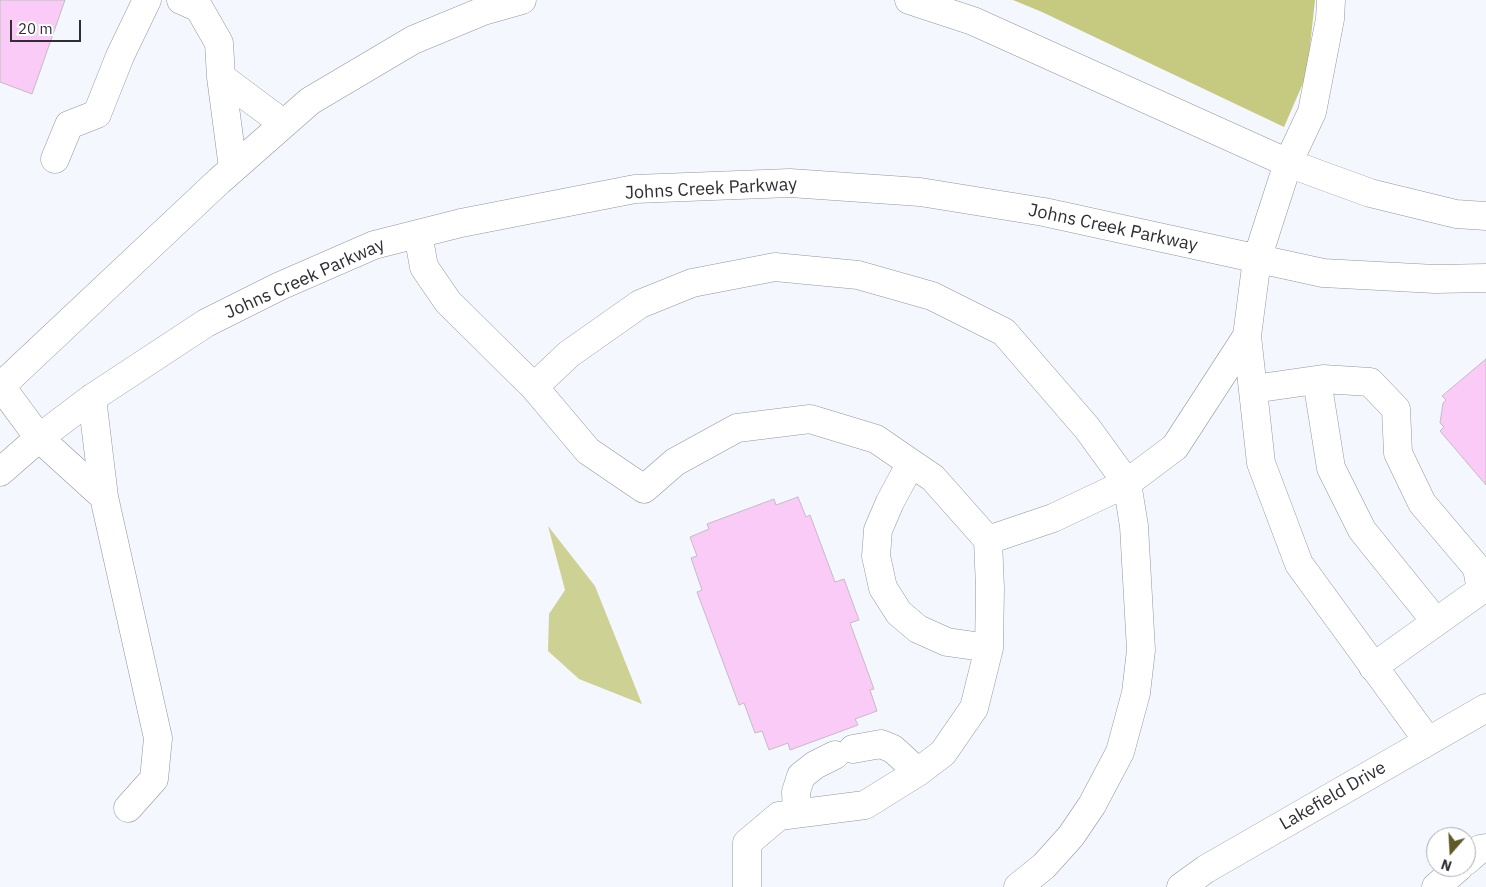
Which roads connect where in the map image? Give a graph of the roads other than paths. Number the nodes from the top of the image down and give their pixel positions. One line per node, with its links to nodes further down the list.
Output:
1 (147, 0): 8 (street)
2 (181, 0): 6 (street)
3 (522, 0): 7 (street)
4 (909, 0): 9 (street)
5 (1331, 0): 9 (street)
6 (221, 77): 7 (street); 10 (street)
7 (284, 124): 10 (street)
8 (55, 159)
9 (1288, 163): 11 (street); 13 (street)
10 (233, 168): 17 (street)
11 (1486, 216)
12 (418, 234): 13 (street, Johns Creek Parkway); 18 (street); 20 (street, Johns Creek Parkway)
13 (1257, 259): 14 (street, Johns Creek Parkway); 15 (street)
14 (1486, 278)
15 (1247, 336): 19 (street); 24 (street)
16 (1317, 380): 19 (street); 27 (street); 27 (street)
17 (0, 386): 21 (street)
18 (534, 387): 22 (street); 24 (street)
19 (1253, 389): 29 (street)
20 (92, 398): 21 (street, Johns Creek Parkway); 25 (street)
21 (39, 438): 23 (street, Johns Creek Parkway); 25 (street)
22 (911, 463): 26 (street); 28 (street)
23 (0, 472)
24 (1127, 483): 26 (street); 37 (street)
25 (104, 497): 33 (street)
26 (988, 540): 28 (street)
27 (1436, 622): 29 (street)
28 (989, 648): 32 (street)
29 (1373, 667): 31 (street)
30 (1486, 708): 31 (street, Lakefield Drive)
31 (1428, 741): 38 (street, Lakefield Drive)
32 (918, 772): 34 (street); 34 (street)
33 (128, 808)
34 (797, 813): 36 (street)
35 (1448, 877): 39 (street)
36 (746, 887)
37 (1018, 887)
38 (1181, 887)
39 (1436, 887)

